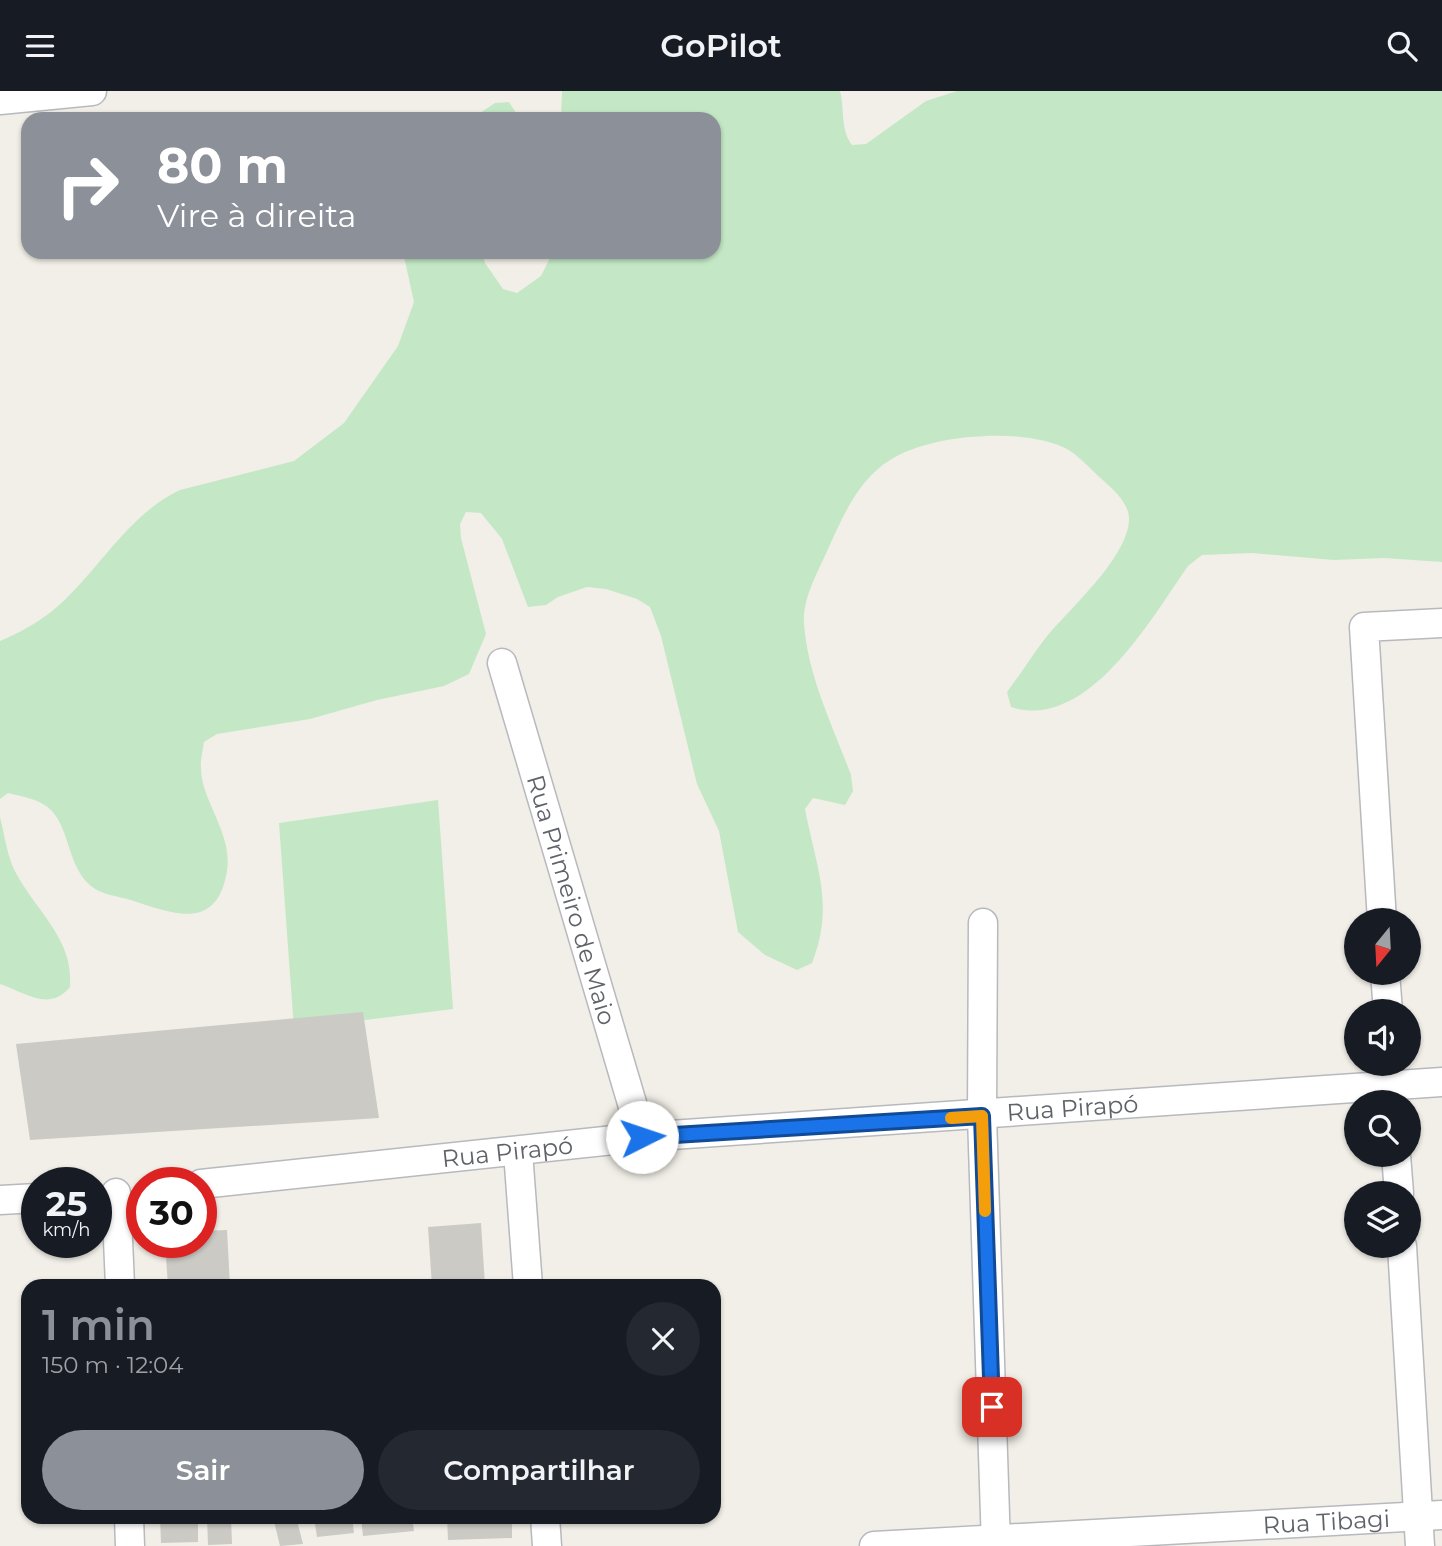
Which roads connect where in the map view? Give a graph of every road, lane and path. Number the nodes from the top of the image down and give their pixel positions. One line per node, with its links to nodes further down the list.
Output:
1 (92, 91): 2 (street)
2 (0, 100)
3 (1442, 623): 5 (street)
4 (502, 663): 10 (street, Rua Primeiro de Maio)
5 (1381, 908)
6 (983, 923): 9 (street)
7 (1442, 1082): 8 (street, Rua Pirapó)
8 (1392, 1084): 9 (street, Rua Pirapó)
9 (982, 1116): 10 (street, Rua Pirapó); 22 (street)
10 (642, 1137): 11 (street, Rua Pirapó)
11 (518, 1152): 12 (street, Rua Pirapó); 18 (street)
12 (217, 1182)
13 (118, 1192): 17 (street)
14 (21, 1199): 15 (street)
15 (0, 1200)
16 (1403, 1258): 19 (street)
17 (120, 1279)
18 (527, 1279)
19 (1430, 1516): 22 (street, Rua Tibagi); 26 (street)
20 (129, 1524): 23 (street)
21 (545, 1524): 24 (street)
22 (996, 1543): 25 (street, Rua Tibagi)
23 (130, 1546)
24 (547, 1546)
25 (874, 1546)
26 (1420, 1546)

